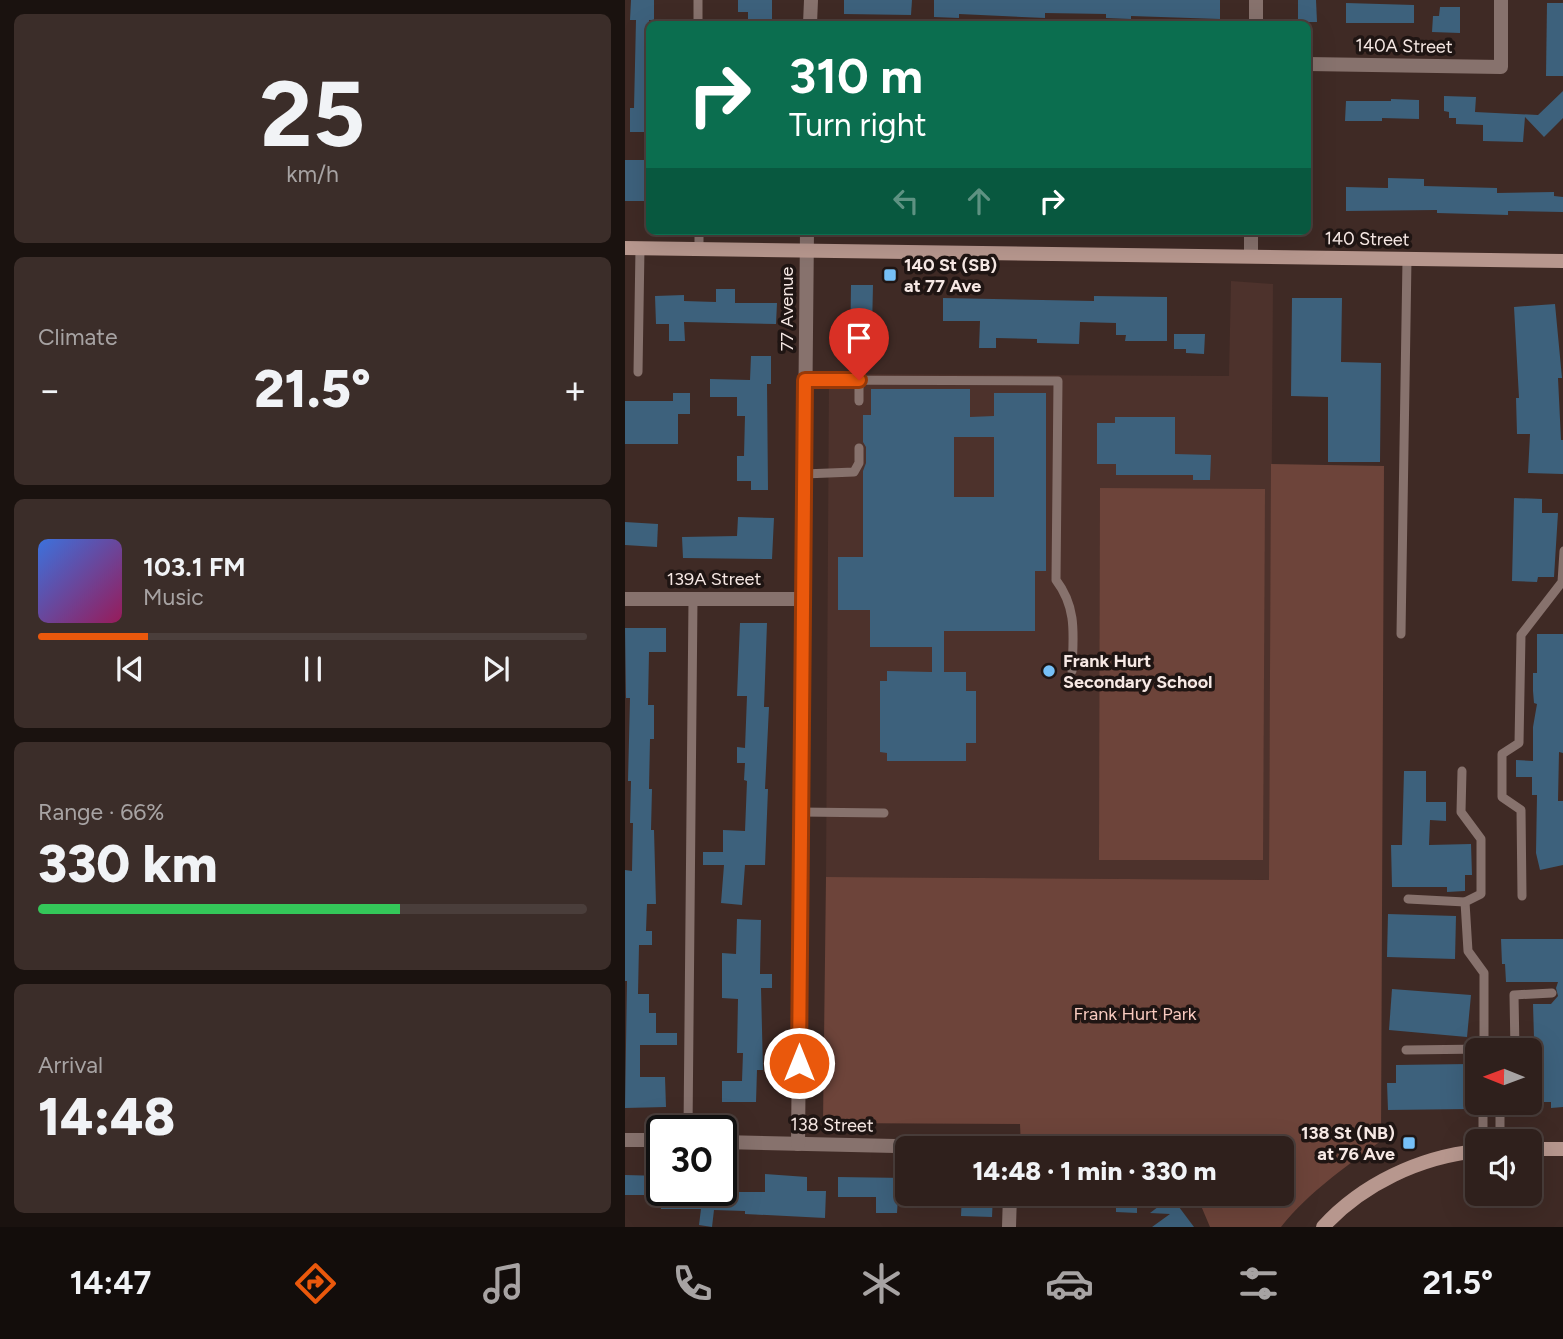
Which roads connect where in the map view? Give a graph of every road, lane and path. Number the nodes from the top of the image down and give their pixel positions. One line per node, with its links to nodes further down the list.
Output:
1 (697, 0): 5 (lane)
2 (811, 0): 6 (street)
3 (1256, 0): 7 (street)
4 (1501, 0): 8 (street, 140A Street)
5 (698, 21)
6 (810, 21)
7 (1256, 21)
8 (1311, 64)
9 (699, 235): 13 (lane)
10 (807, 235): 14 (street, 77 Avenue)
11 (1251, 235): 15 (street)
12 (632, 248): 13 (main road, 140 Street); 18 (lane)
13 (699, 248): 14 (main road, 140 Street)
14 (806, 250): 15 (main road, 140 Street); 19 (street, 77 Avenue)
15 (1250, 256): 16 (main road, 140 Street)
16 (1407, 259): 17 (main road, 140 Street); 28 (lane)
17 (1563, 261)
18 (638, 372)
19 (805, 380): 20 (lane); 23 (street, 77 Avenue)
20 (859, 380): 21 (lane); 29 (lane)
21 (859, 401)
22 (859, 448): 23 (lane)
23 (804, 474): 27 (street, 77 Avenue)
24 (1563, 551): 33 (lane)
25 (625, 599): 26 (street, 139A Street)
26 (693, 599): 27 (street, 139A Street); 41 (lane)
27 (803, 599): 31 (street, 77 Avenue)
28 (1401, 634)
29 (1072, 671)
30 (1461, 771): 35 (lane)
31 (800, 812): 32 (lane); 45 (street, 77 Avenue)
32 (884, 813)
33 (1522, 896)
34 (1408, 899): 35 (lane)
35 (1465, 902): 37 (lane)
36 (1552, 993): 38 (lane)
37 (1484, 1038)
38 (1515, 1038)
39 (1406, 1050): 40 (lane)
40 (1465, 1050)
41 (687, 1115)
42 (625, 1140): 43 (street)
43 (646, 1140)
44 (737, 1142): 45 (street, 138 Street)
45 (798, 1144): 46 (street, 138 Street)
46 (895, 1146)
47 (1542, 1149): 48 (main road)
48 (1563, 1149)
49 (1465, 1153): 52 (main road)
50 (1010, 1206): 51 (street)
51 (1009, 1227)
52 (1323, 1227)

